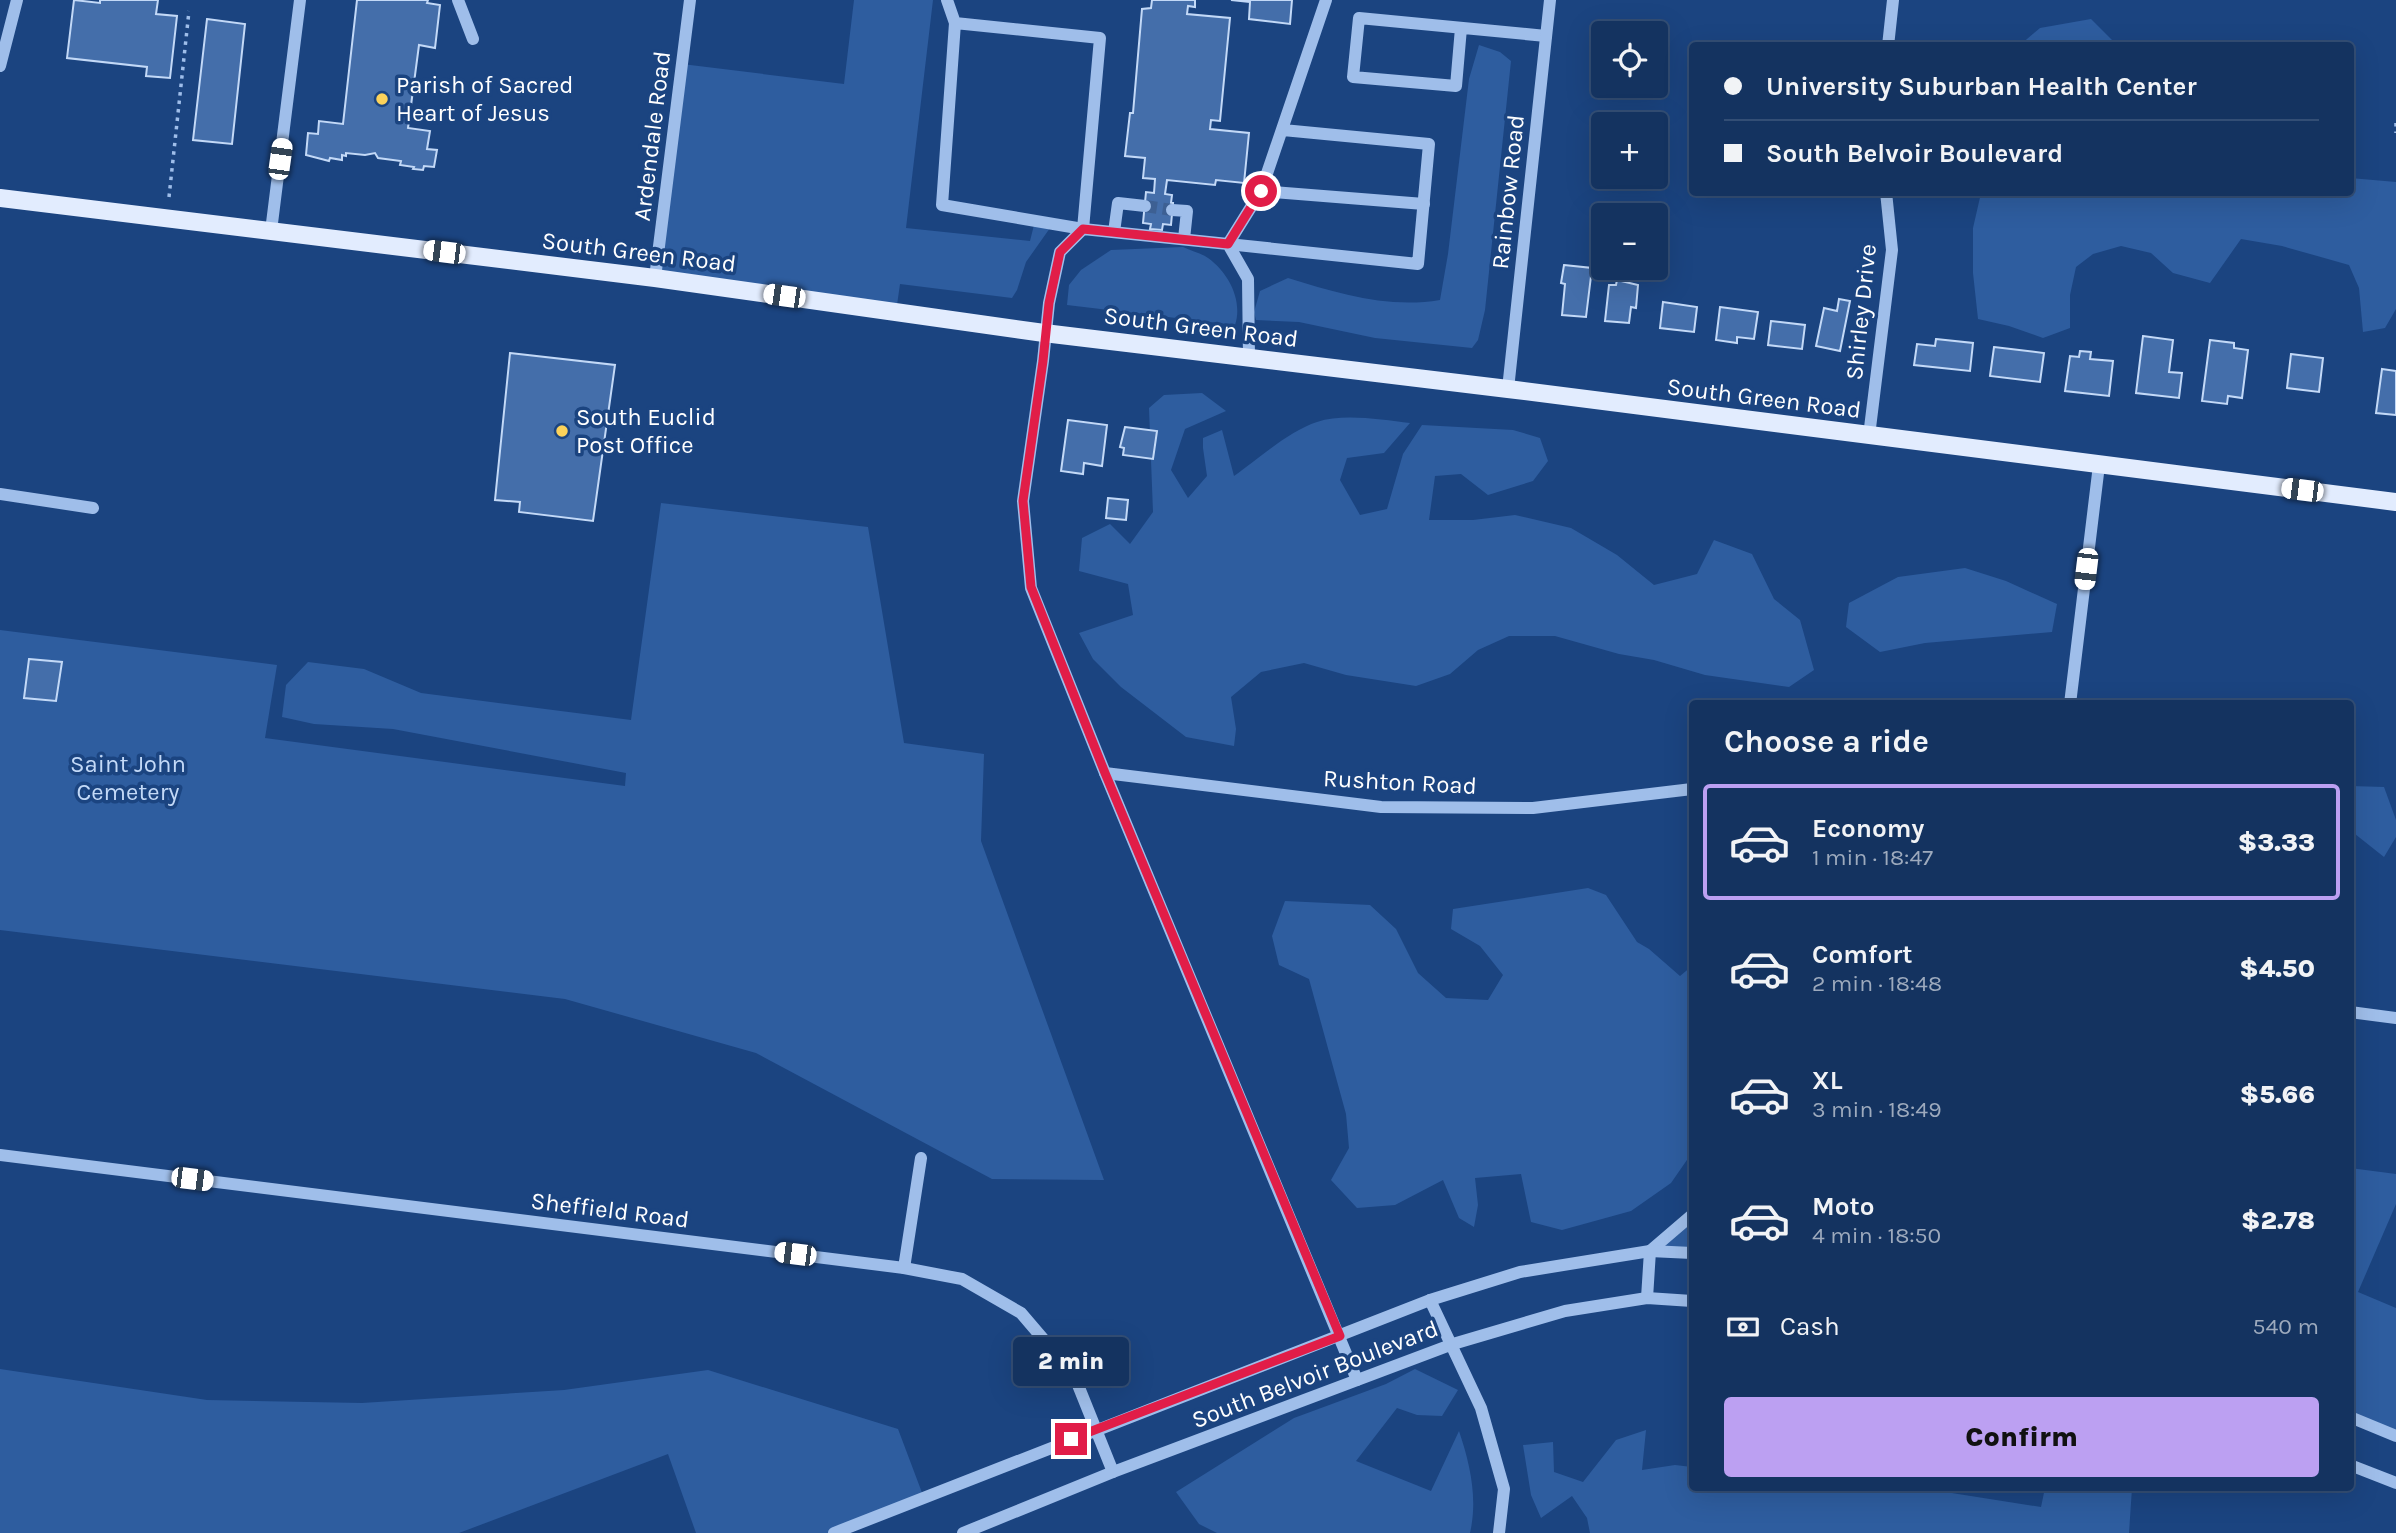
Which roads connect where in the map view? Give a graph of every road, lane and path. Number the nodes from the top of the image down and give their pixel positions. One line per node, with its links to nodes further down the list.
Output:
1 (17, 0): 15 (street)
2 (300, 0): 27 (street)
3 (458, 0): 13 (street)
4 (690, 0): 31 (street, Ardendale Road)
5 (947, 0): 10 (street)
6 (1326, 0): 17 (street)
7 (1550, 0): 12 (street, Rainbow Road)
8 (1893, 0): 14 (street)
9 (189, 11): 21 (path)
10 (955, 23): 26 (street); 26 (street)
11 (1461, 28): 11 (street); 12 (street)
12 (1546, 36): 34 (street, Rainbow Road)
13 (473, 39)
14 (1888, 42)
15 (0, 66)
16 (2396, 123): 18 (path)
17 (1283, 130): 19 (street); 23 (street)
18 (2396, 133)
19 (1261, 191): 23 (street); 30 (street)
20 (1886, 196): 35 (street, Shirley Drive)
21 (169, 197)
22 (0, 198): 27 (main road, South Green Road)
23 (1424, 204): 30 (street)
24 (1145, 206): 28 (street)
25 (1172, 210): 29 (street)
26 (1083, 229): 28 (street); 32 (street)
27 (271, 231): 31 (main road, South Green Road)
28 (1114, 232): 29 (street)
29 (1184, 239): 30 (street)
30 (1228, 244): 33 (street)
31 (655, 278): 32 (main road, South Green Road)
32 (1044, 333): 33 (main road, South Green Road); 41 (street)
33 (1249, 358): 34 (main road, South Green Road)
34 (1508, 389): 35 (main road, South Green Road)
35 (1869, 436): 36 (main road, South Green Road)
36 (2099, 465): 38 (main road, South Green Road); 40 (street)
37 (0, 494): 39 (street)
38 (2396, 502)
39 (93, 508)
40 (2070, 700)
41 (1105, 773): 42 (street, Rushton Road); 54 (street)
42 (1689, 789)
43 (2354, 1013): 44 (street)
44 (2396, 1018)
45 (0, 1155): 50 (street, Sheffield Road)
46 (921, 1158): 50 (street)
47 (1689, 1218): 48 (street)
48 (1650, 1251): 49 (street, South Belvoir Boulevard); 51 (street); 52 (street, South Belvoir Boulevard)
49 (1689, 1253)
50 (904, 1268): 58 (street, Sheffield Road)
51 (1647, 1298): 53 (street, South Belvoir Boulevard); 55 (street, South Belvoir Boulevard)
52 (1430, 1300): 54 (street, South Belvoir Boulevard); 55 (street)
53 (1689, 1301)
54 (1340, 1336): 56 (street); 58 (street, South Belvoir Boulevard)
55 (1453, 1345): 56 (street, South Belvoir Boulevard); 65 (street)
56 (1357, 1380): 61 (street, South Belvoir Boulevard)
57 (2354, 1419): 59 (street)
58 (1096, 1429): 61 (street, Sheffield Road); 63 (street, South Belvoir Boulevard)
59 (2396, 1436)
60 (2354, 1467): 62 (street)
61 (1113, 1472): 64 (street, South Belvoir Boulevard)
62 (2396, 1483)
63 (834, 1533)
64 (963, 1533)
65 (1499, 1533)

